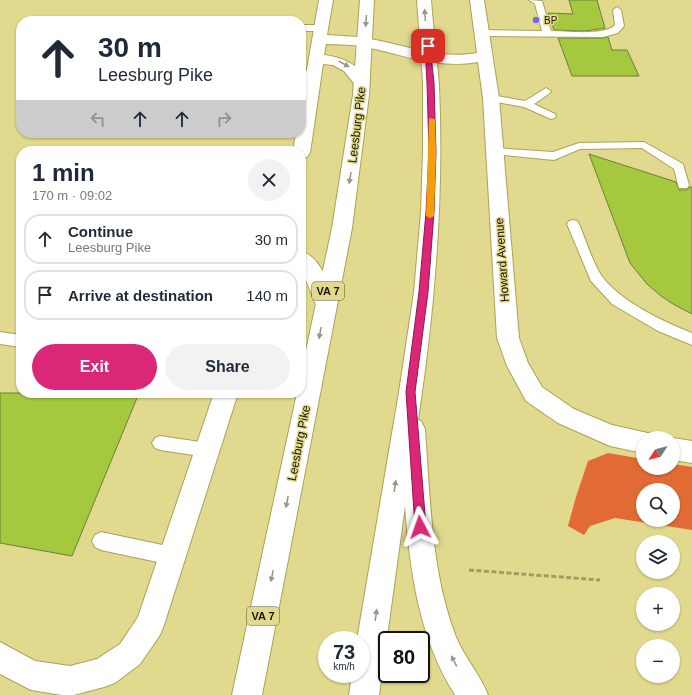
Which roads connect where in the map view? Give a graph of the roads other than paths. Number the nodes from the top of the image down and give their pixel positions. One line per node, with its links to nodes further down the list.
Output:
1 (326, 0): 8 (main road)
2 (367, 0): 12 (main road, Leesburg Pike / VA 7, one-way to 12)
3 (424, 0): 9 (main road, one-way to 3)
4 (477, 0): 10 (main road, Howard Avenue)
5 (534, 0): 11 (lane)
6 (617, 10): 11 (lane)
7 (306, 29): 8 (lane)
8 (321, 33): 12 (main road); 15 (main road)
9 (426, 33): 13 (main road); 14 (main road)
10 (482, 33): 11 (lane); 13 (main road, Howard Avenue)
11 (547, 33)
12 (364, 42): 14 (main road); 17 (main road, Leesburg Pike / VA 7)
13 (485, 56): 14 (main road); 20 (main road, Howard Avenue)
14 (429, 58): 31 (main road)
15 (317, 59): 16 (main road); 17 (main road, one-way to 17)
16 (308, 74): 19 (main road)
17 (362, 84): 27 (main road, Leesburg Pike / VA 7, one-way to 27)
18 (546, 91): 21 (lane)
19 (306, 94)
20 (491, 98): 21 (lane); 23 (main road, Howard Avenue)
21 (527, 104): 22 (lane)
22 (551, 116)
23 (494, 151): 24 (lane); 33 (main road, Howard Avenue)
24 (684, 184)
25 (573, 224): 29 (lane)
26 (306, 264): 27 (main road)
27 (325, 304): 41 (main road, Leesburg Pike / VA 7, one-way to 41)
28 (0, 338): 30 (lane)
29 (692, 339)
30 (16, 340)
31 (410, 392): 42 (main road, one-way to 31); 43 (main road, one-way to 31)
32 (224, 398): 35 (main road)
33 (636, 441)
34 (160, 443): 35 (lane)
35 (207, 450): 39 (main road)
36 (680, 450): 37 (main road)
37 (692, 452)
38 (101, 541): 39 (lane)
39 (172, 556): 40 (main road)
40 (0, 657)
41 (247, 695)
42 (364, 695)
43 (473, 695)

